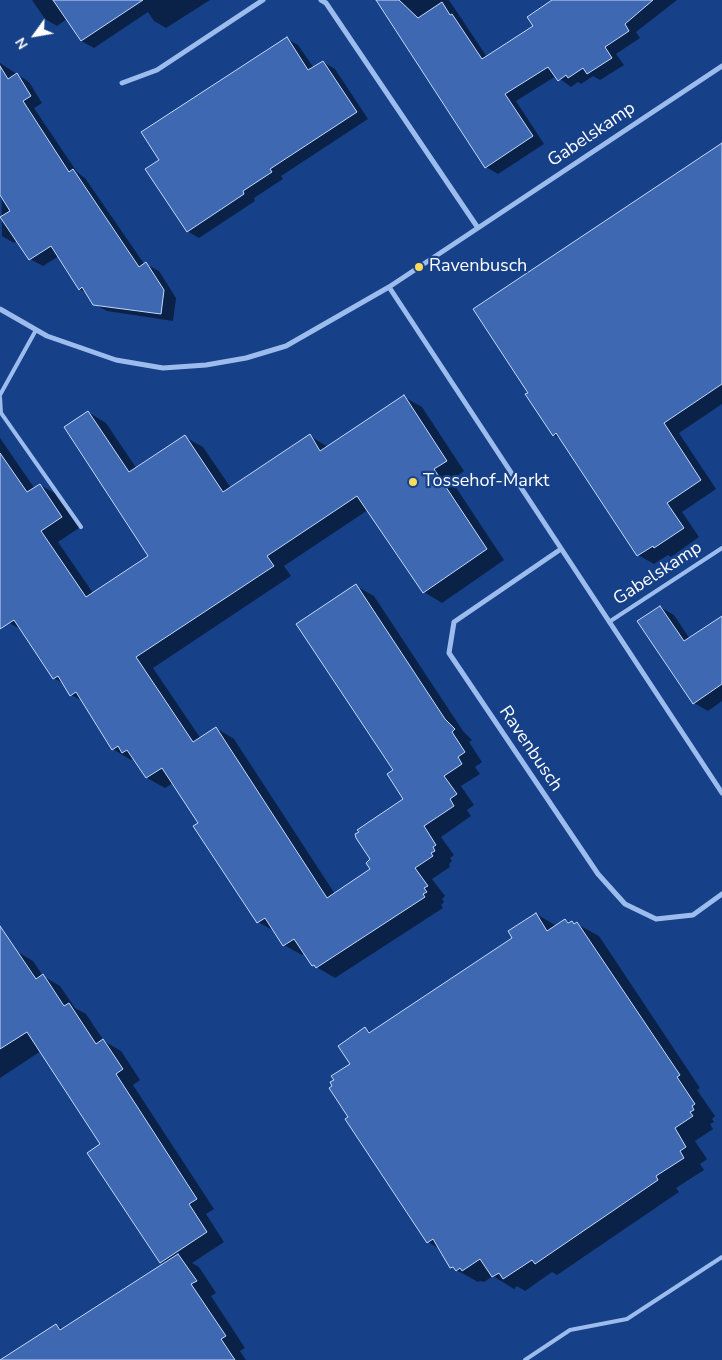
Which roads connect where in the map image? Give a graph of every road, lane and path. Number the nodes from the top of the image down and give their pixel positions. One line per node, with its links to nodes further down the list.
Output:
1 (263, 0): 4 (street)
2 (321, 0): 5 (street)
3 (722, 66): 5 (street, Gabelskamp)
4 (122, 83)
5 (478, 228): 6 (street, Gabelskamp)
6 (389, 287): 8 (street, Gabelskamp); 12 (street)
7 (0, 309): 8 (street, Gabelskamp)
8 (36, 330): 9 (lane)
9 (0, 396): 10 (lane)
10 (81, 527)
11 (722, 548): 13 (lane, Gabelskamp)
12 (561, 549): 13 (street); 15 (street, Ravenbusch)
13 (609, 622): 14 (street)
14 (722, 793)
15 (721, 896)
16 (722, 1257): 17 (lane)
17 (525, 1360)

